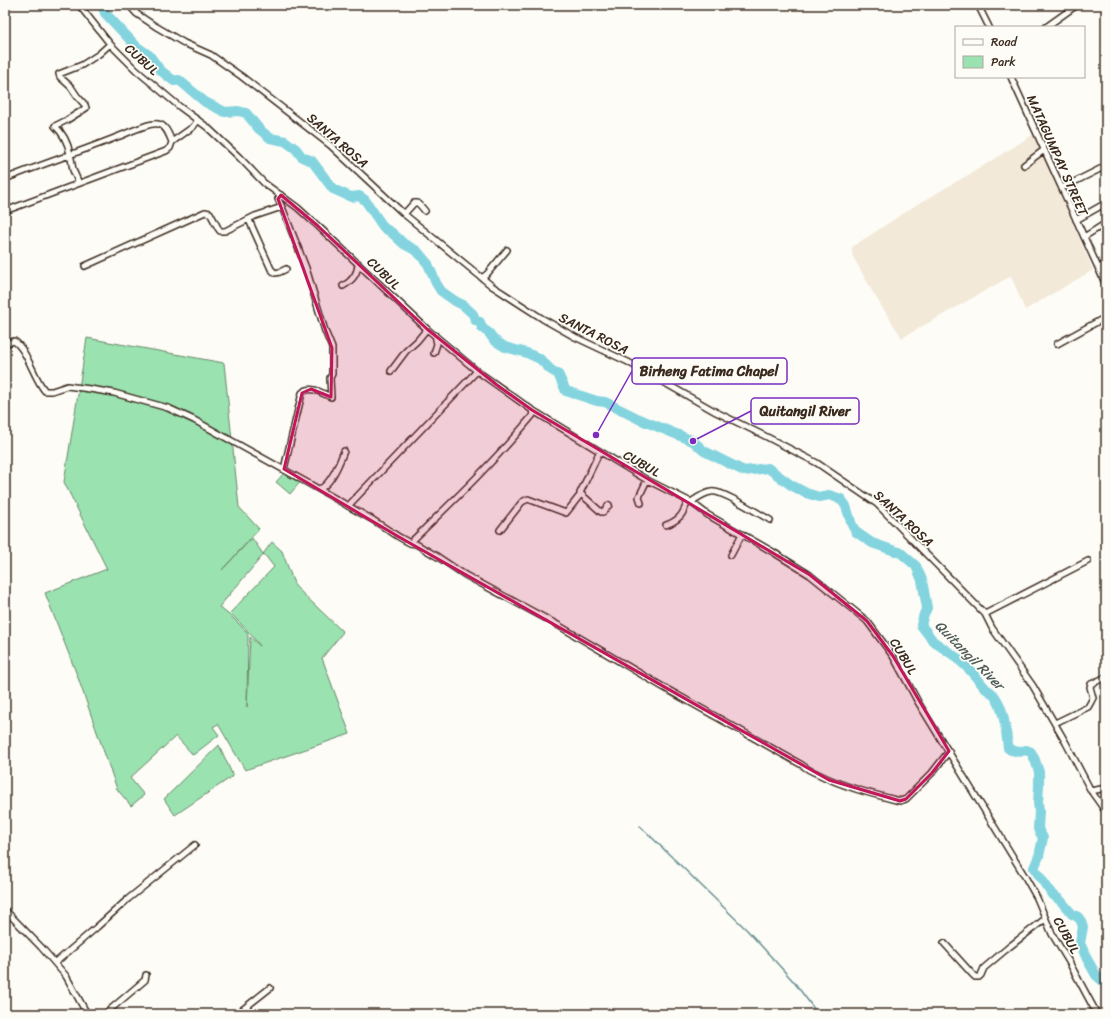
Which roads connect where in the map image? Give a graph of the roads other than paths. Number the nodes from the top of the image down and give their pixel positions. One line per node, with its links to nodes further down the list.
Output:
1 (79, 5): 7 (street, CUBUL)
2 (129, 5): 23 (street, SANTA ROSA)
3 (978, 5): 5 (street)
4 (1077, 5): 6 (street)
5 (988, 26)
6 (1047, 26)
7 (110, 44): 9 (street, CUBUL); 12 (street)
8 (1011, 78): 11 (street, MATAGUMPAY STREET)
9 (198, 120): 10 (street); 18 (street, CUBUL)
10 (172, 142): 12 (street); 16 (street)
11 (1044, 150): 13 (street); 17 (street, MATAGUMPAY STREET)
12 (68, 155): 15 (street); 16 (street)
13 (1024, 165)
14 (1106, 166): 17 (street)
15 (5, 179)
16 (75, 185): 21 (street)
17 (1062, 188): 25 (street, MATAGUMPAY STREET)
18 (281, 195): 20 (street); 29 (street, CUBUL)
19 (1106, 203): 25 (street)
20 (282, 207): 24 (street); 48 (street)
21 (5, 211)
22 (425, 211): 23 (street)
23 (404, 214): 34 (street, SANTA ROSA)
24 (249, 220): 31 (street); 32 (street)
25 (1076, 220): 27 (street, MATAGUMPAY STREET)
26 (1106, 223): 27 (street)
27 (1084, 237): 33 (street, MATAGUMPAY STREET)
28 (507, 250): 34 (street)
29 (358, 263): 35 (street); 38 (street, CUBUL)
30 (1106, 263): 33 (street)
31 (85, 266)
32 (286, 269)
33 (1099, 269): 36 (street, MATAGUMPAY STREET)
34 (482, 278): 63 (street, SANTA ROSA)
35 (343, 286)
36 (1106, 286)
37 (1106, 316): 41 (street)
38 (427, 329): 39 (street, CUBUL); 44 (street)
39 (435, 335): 42 (street); 43 (street, CUBUL)
40 (5, 344): 48 (street)
41 (1057, 344)
42 (434, 353)
43 (477, 370): 45 (street, CUBUL); 54 (street)
44 (391, 371)
45 (532, 410): 47 (street, CUBUL); 60 (street)
46 (344, 451): 50 (street)
47 (600, 451): 49 (street, CUBUL); 51 (street)
48 (284, 469): 50 (street)
49 (647, 480): 52 (street, CUBUL); 53 (street)
50 (319, 489): 54 (street)
51 (581, 494): 55 (street); 58 (street)
52 (690, 501): 56 (street); 57 (street); 59 (street, CUBUL)
53 (641, 503)
54 (348, 506): 60 (street)
55 (609, 506)
56 (770, 520)
57 (666, 525)
58 (500, 530)
59 (742, 534): 61 (street); 66 (street, CUBUL)
60 (410, 543): 66 (street)
61 (731, 555)
62 (1088, 561): 63 (street)
63 (985, 614): 65 (street, SANTA ROSA)
64 (1106, 677): 65 (street)
65 (1055, 723): 68 (street, SANTA ROSA)
66 (949, 751): 72 (street, CUBUL)
67 (1106, 788): 68 (street)
68 (1091, 791): 69 (street, SANTA ROSA)
69 (1106, 812)
70 (195, 845): 74 (street)
71 (5, 910): 74 (street)
72 (1045, 919): 73 (street); 80 (street, CUBUL)
73 (944, 943)
74 (55, 963): 77 (street)
75 (146, 975): 78 (street)
76 (270, 988): 79 (street)
77 (87, 1014)
78 (105, 1014)
79 (237, 1014)
80 (1097, 1014)

